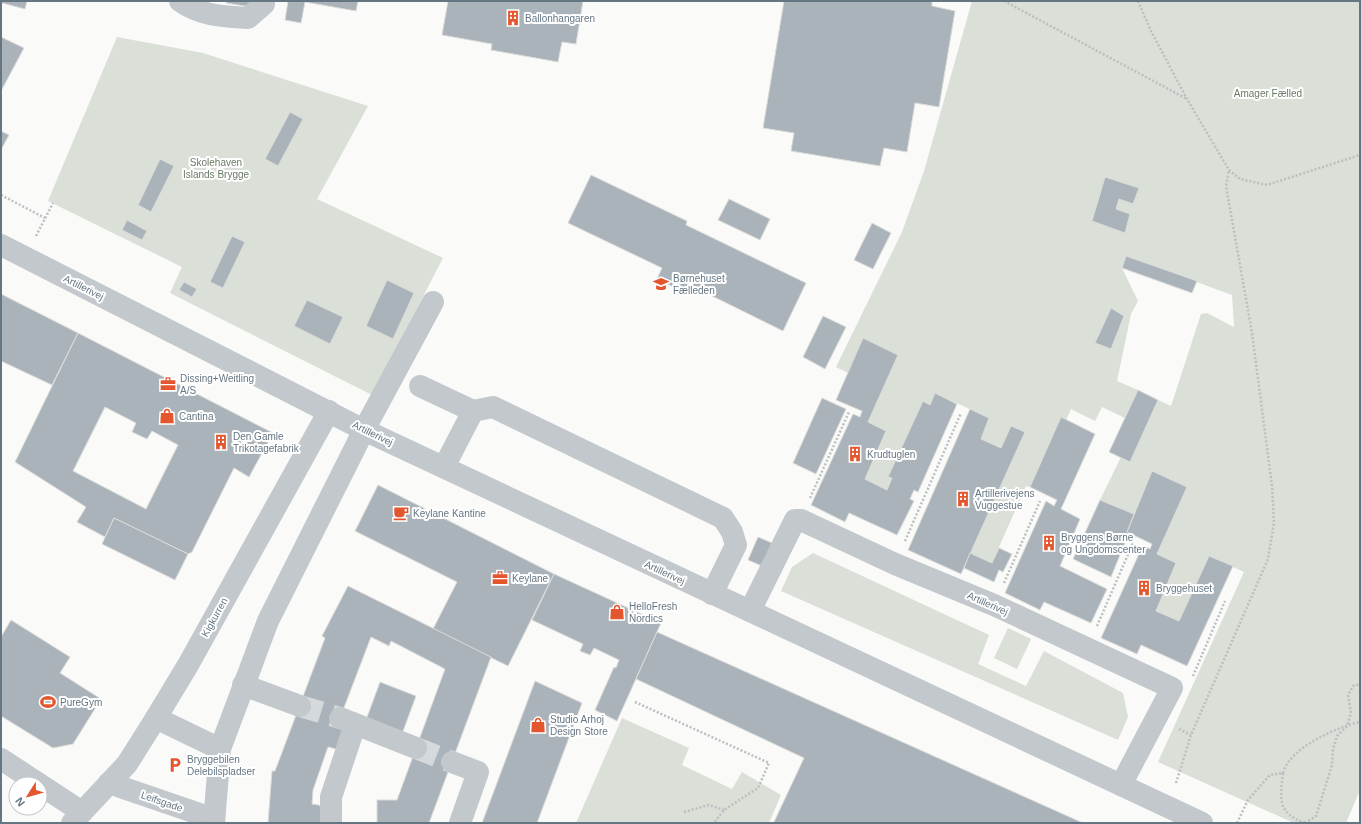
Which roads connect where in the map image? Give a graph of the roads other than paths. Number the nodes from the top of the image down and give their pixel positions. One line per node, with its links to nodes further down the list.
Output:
1 (180, 1): 2 (street)
2 (264, 1)
3 (1, 245): 6 (street, Artillerivej)
4 (433, 302): 8 (street)
5 (420, 386): 7 (street)
6 (329, 411): 8 (street, Artillerivej); 14 (street, Kigkurren)
7 (473, 411): 9 (street); 10 (street)
8 (364, 430): 9 (street, Artillerivej); 12 (street)
9 (444, 467): 10 (street, Artillerivej)
10 (712, 594): 11 (street, Artillerivej)
11 (750, 611): 20 (street, Artillerivej); 20 (street, Artillerivej)
12 (243, 686): 13 (street); 15 (street)
13 (300, 706)
14 (156, 718): 15 (street); 19 (street, Kigkurren)
15 (220, 748): 22 (street)
16 (416, 748): 23 (street)
17 (1, 759): 21 (street)
18 (452, 762): 24 (street)
19 (110, 783): 21 (street, Kigkurren); 22 (street, Leifsgade)
20 (1121, 785): 25 (street, Artillerivej)
21 (77, 818)
22 (214, 821)
23 (331, 823)
24 (460, 823)
25 (1202, 823)

